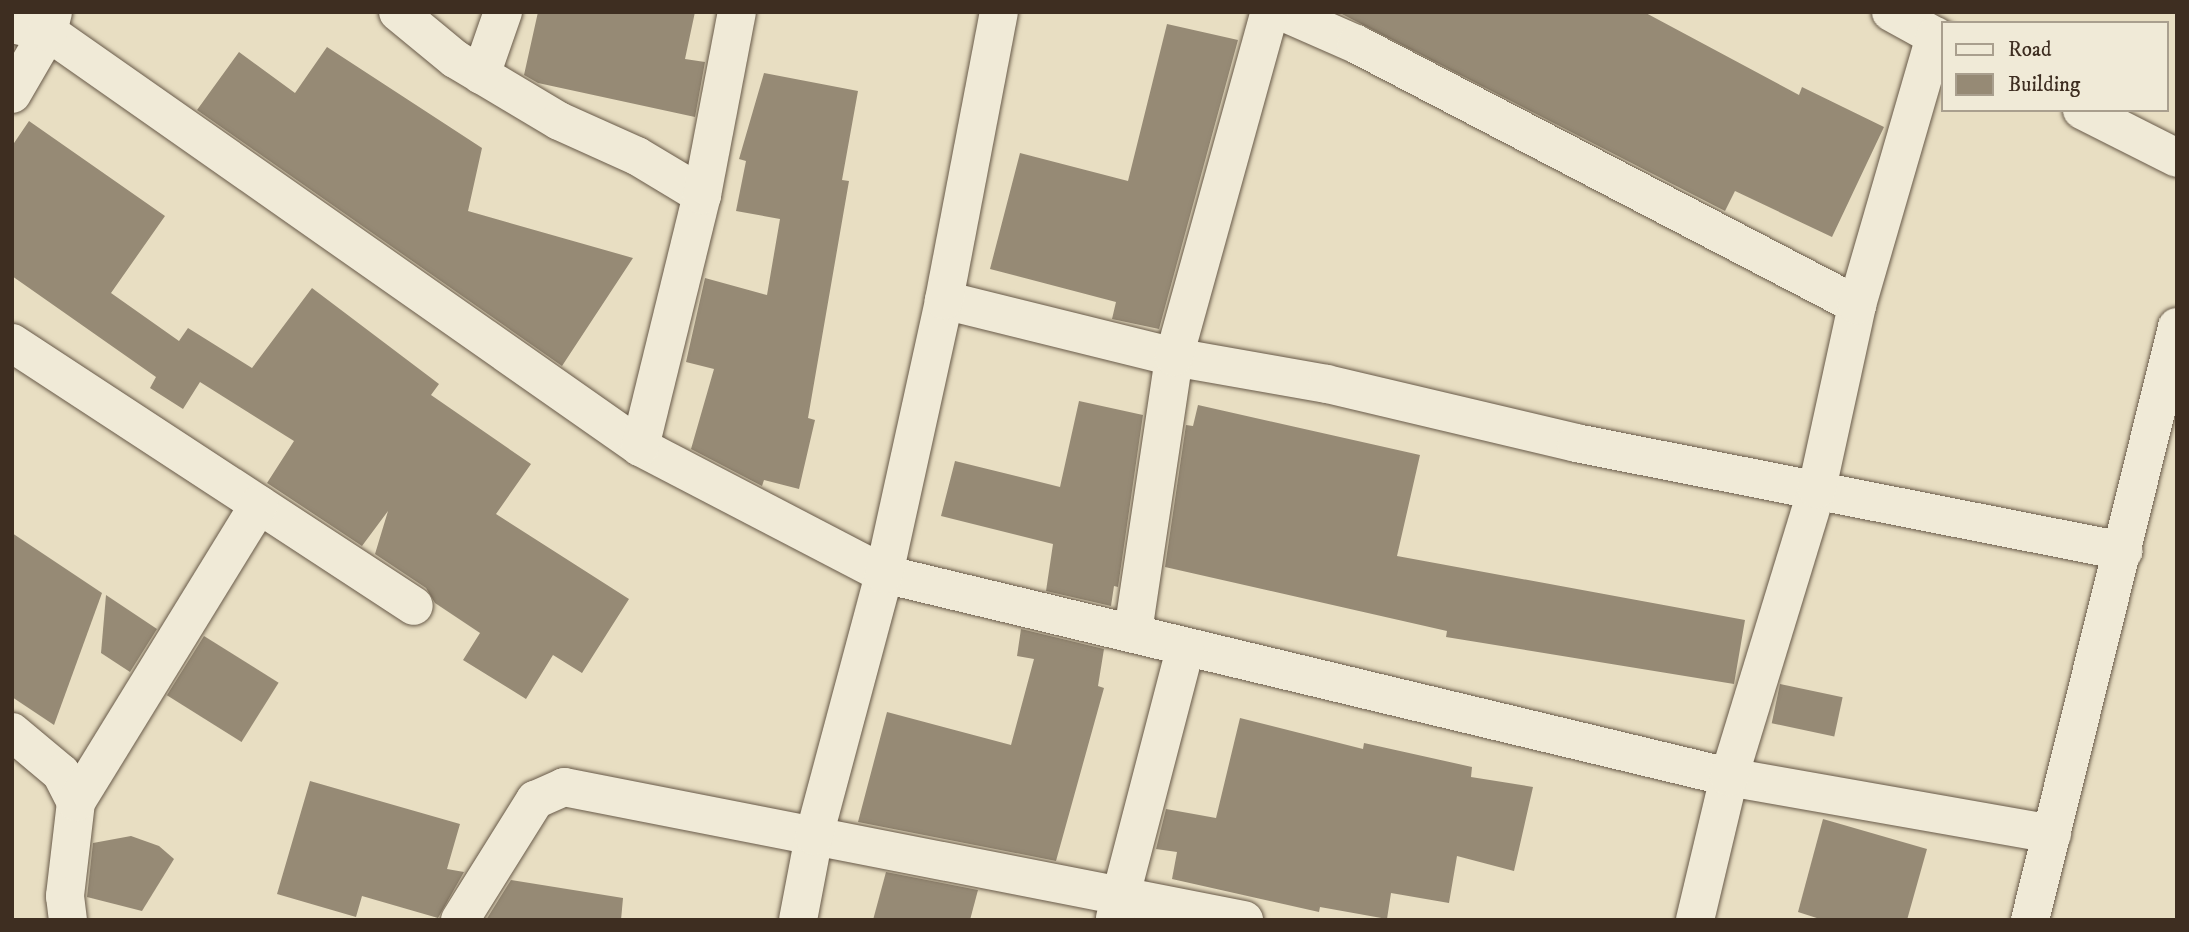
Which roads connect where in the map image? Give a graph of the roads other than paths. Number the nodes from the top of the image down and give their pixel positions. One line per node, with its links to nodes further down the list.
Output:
1 (398, 12): 10 (street)
2 (503, 12): 10 (street)
3 (737, 12): 14 (street)
4 (999, 12): 15 (street)
5 (1270, 12): 19 (street)
6 (1283, 12): 16 (street)
7 (1891, 12): 9 (street)
8 (38, 23): 11 (street); 20 (street)
9 (1939, 38): 16 (street)
10 (481, 75): 14 (street)
11 (12, 94)
12 (2086, 112): 13 (street)
13 (2177, 158)
14 (702, 195): 20 (street)
15 (944, 300): 19 (street); 24 (street)
16 (1857, 305): 21 (street)
17 (2177, 327): 23 (street)
18 (12, 343): 22 (street)
19 (1174, 357): 21 (street); 26 (street)
20 (640, 447): 24 (street)
21 (1817, 488): 23 (street); 29 (street)
22 (259, 505): 25 (street); 30 (street)
23 (2123, 551): 31 (street)
24 (884, 574): 26 (street); 32 (street)
25 (414, 606)
26 (1133, 632): 27 (street)
27 (1185, 649): 29 (street); 33 (street)
28 (12, 732): 30 (street)
29 (1729, 777): 31 (street); 38 (street)
30 (76, 802): 34 (street)
31 (2052, 834): 39 (street)
32 (814, 836): 33 (street); 35 (street); 36 (street)
33 (1118, 907): 37 (street)
34 (68, 920)
35 (460, 920)
36 (798, 920)
37 (1244, 920)
38 (1695, 920)
39 (2030, 920)

